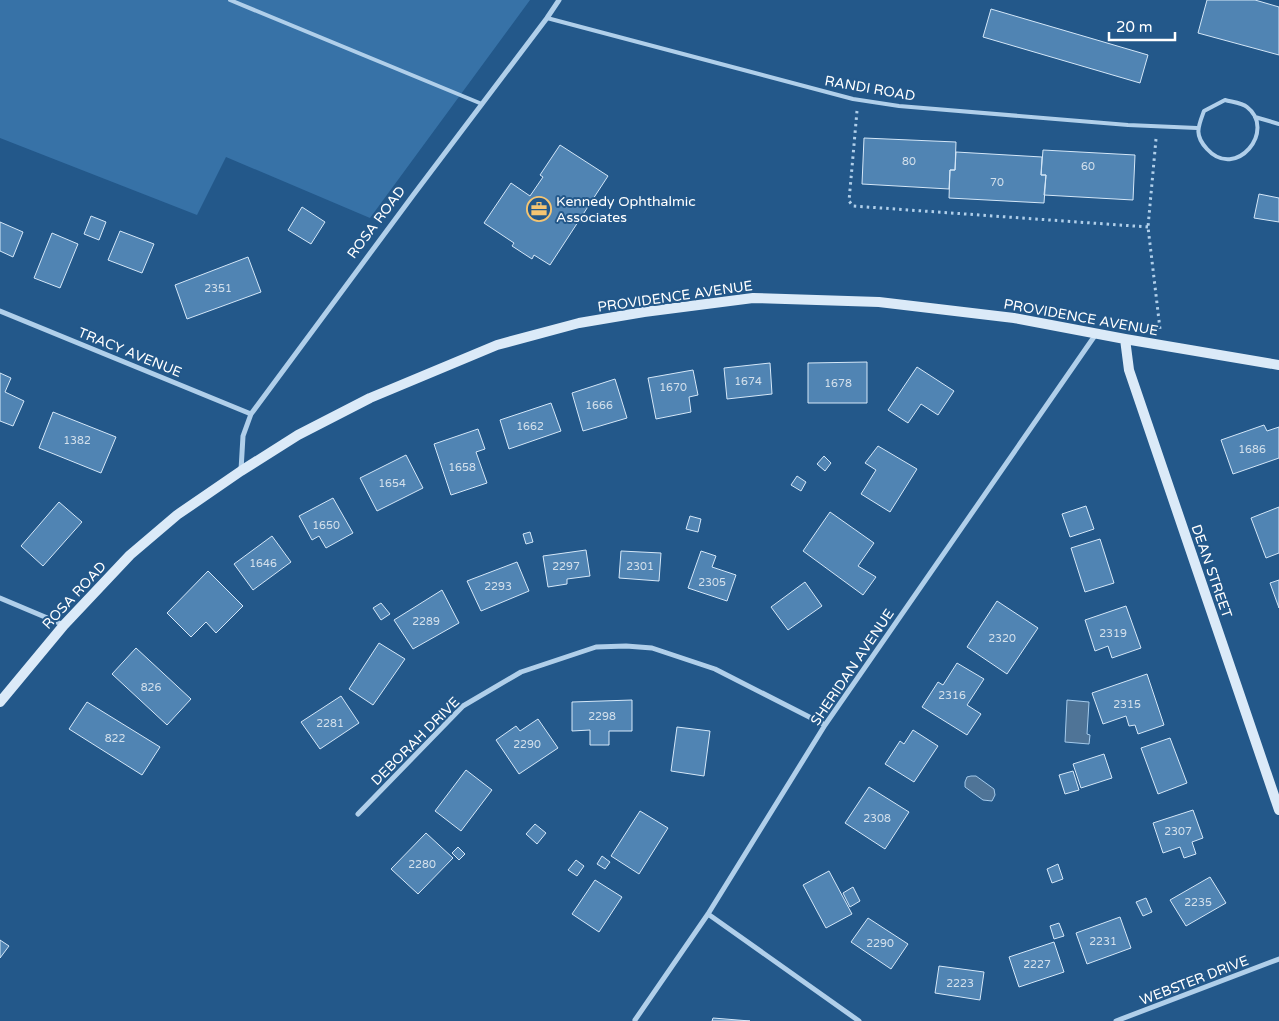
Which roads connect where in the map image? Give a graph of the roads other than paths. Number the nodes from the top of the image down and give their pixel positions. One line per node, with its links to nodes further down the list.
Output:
1 (230, 0): 4 (lane)
2 (559, 0): 3 (street, ROSA ROAD)
3 (547, 18): 4 (street, ROSA ROAD); 7 (lane, RANDI ROAD)
4 (482, 104): 12 (street, ROSA ROAD)
5 (1255, 117): 6 (lane); 7 (lane); 7 (lane)
6 (1279, 124)
7 (1197, 128)
8 (0, 311): 12 (street, TRACY AVENUE)
9 (1097, 333): 10 (street, PROVIDENCE AVENUE); 13 (street, PROVIDENCE AVENUE); 18 (street, SHERIDAN AVENUE)
10 (1125, 339): 11 (street, PROVIDENCE AVENUE); 19 (street, DEAN STREET)
11 (1279, 365)
12 (251, 414): 13 (street, ROSA ROAD)
13 (241, 471): 14 (street, PROVIDENCE AVENUE)
14 (177, 515): 16 (street, ROSA ROAD)
15 (0, 598): 16 (street)
16 (64, 625): 17 (street, ROSA ROAD)
17 (0, 702)
18 (825, 725): 20 (street, DEBORAH DRIVE); 21 (street, SHERIDAN AVENUE)
19 (1279, 810)
20 (358, 814)
21 (708, 914): 23 (street, SHERIDAN AVENUE); 24 (street)
22 (1279, 959): 25 (street, WEBSTER DRIVE)
23 (635, 1020)
24 (859, 1021)
25 (1116, 1021)

